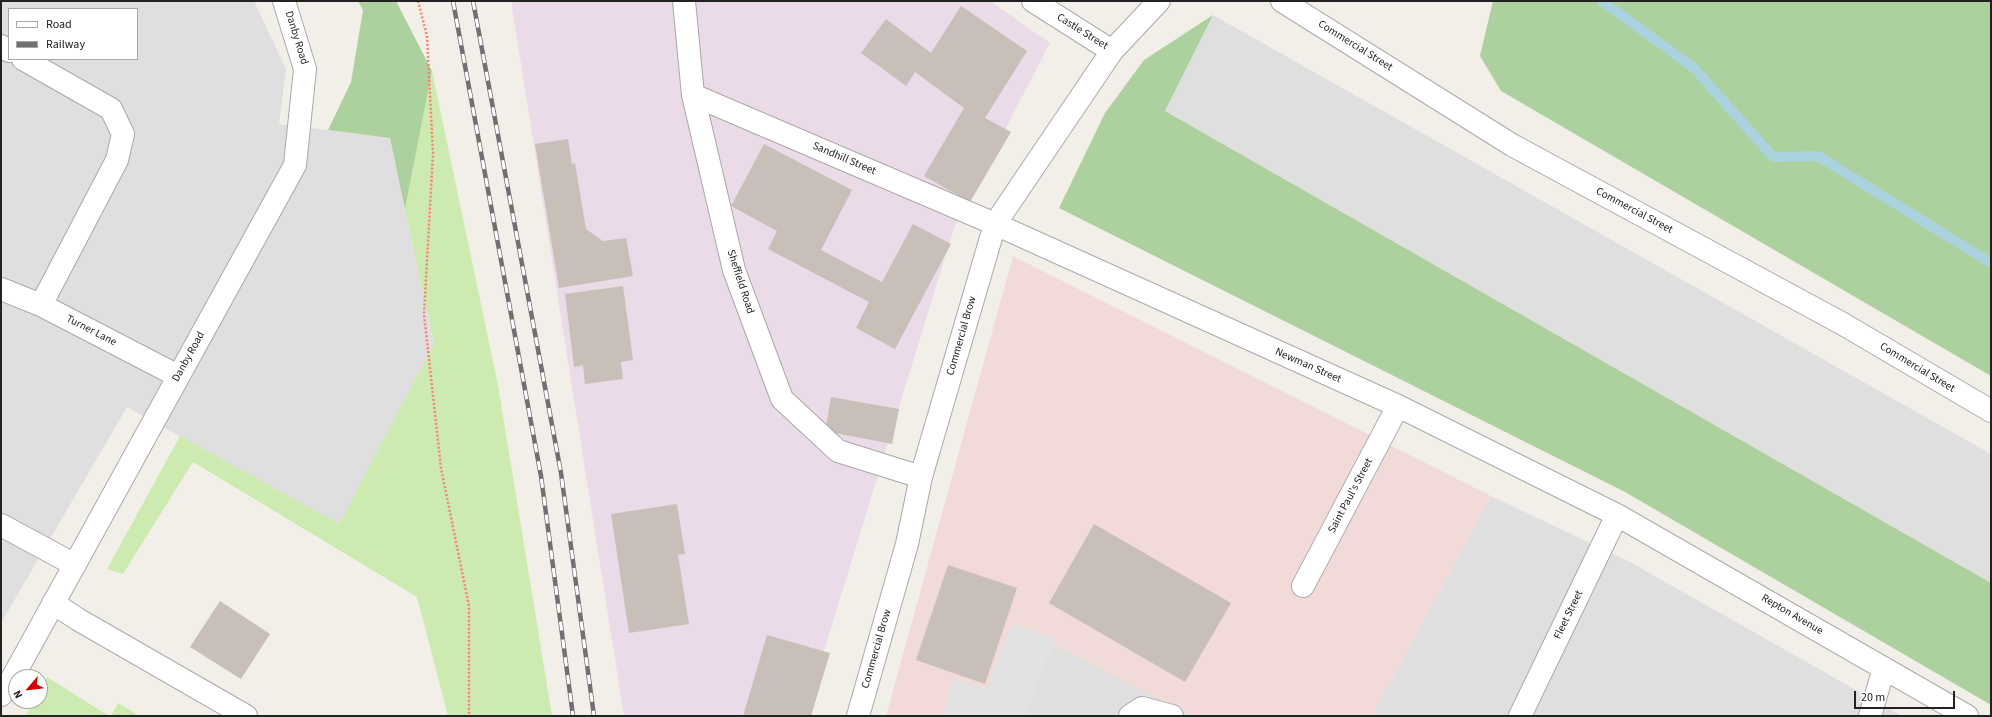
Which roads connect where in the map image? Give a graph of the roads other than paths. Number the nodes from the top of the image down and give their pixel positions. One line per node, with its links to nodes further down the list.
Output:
1 (284, 1): 12 (street, Danby Road)
2 (684, 1): 8 (street, Sheffield Road)
3 (1033, 1): 6 (street, Castle Street)
4 (1159, 1): 6 (street, Commercial Brow)
5 (1282, 1): 14 (street, Commercial Street)
6 (1112, 51): 9 (street, Commercial Brow)
7 (25, 60): 11 (street)
8 (693, 95): 9 (street, Sandhill Street); 15 (street, Sheffield Road)
9 (995, 224): 13 (street, Newman Street); 15 (street, Commercial Brow)
10 (1, 289): 11 (street, Turner Lane)
11 (41, 305): 12 (street, Turner Lane)
12 (178, 376): 18 (street, Danby Road)
13 (1398, 406): 16 (street, Newman Street); 19 (street, Saint Paul's Street)
14 (1991, 411)
15 (921, 477): 24 (street, Commercial Brow)
16 (1617, 514): 21 (street, Repton Avenue); 27 (street, Fleet Street)
17 (1, 525): 18 (street)
18 (75, 565): 20 (street, Danby Road)
19 (1303, 586)
20 (54, 603): 22 (street, Danby Road); 23 (street)
21 (1884, 668): 28 (street); 29 (street, Repton Avenue)
22 (2, 690)
23 (246, 716)
24 (858, 716)
25 (1130, 716): 26 (street)
26 (1172, 716)
27 (1520, 716)
28 (1870, 716)
29 (1967, 716)

